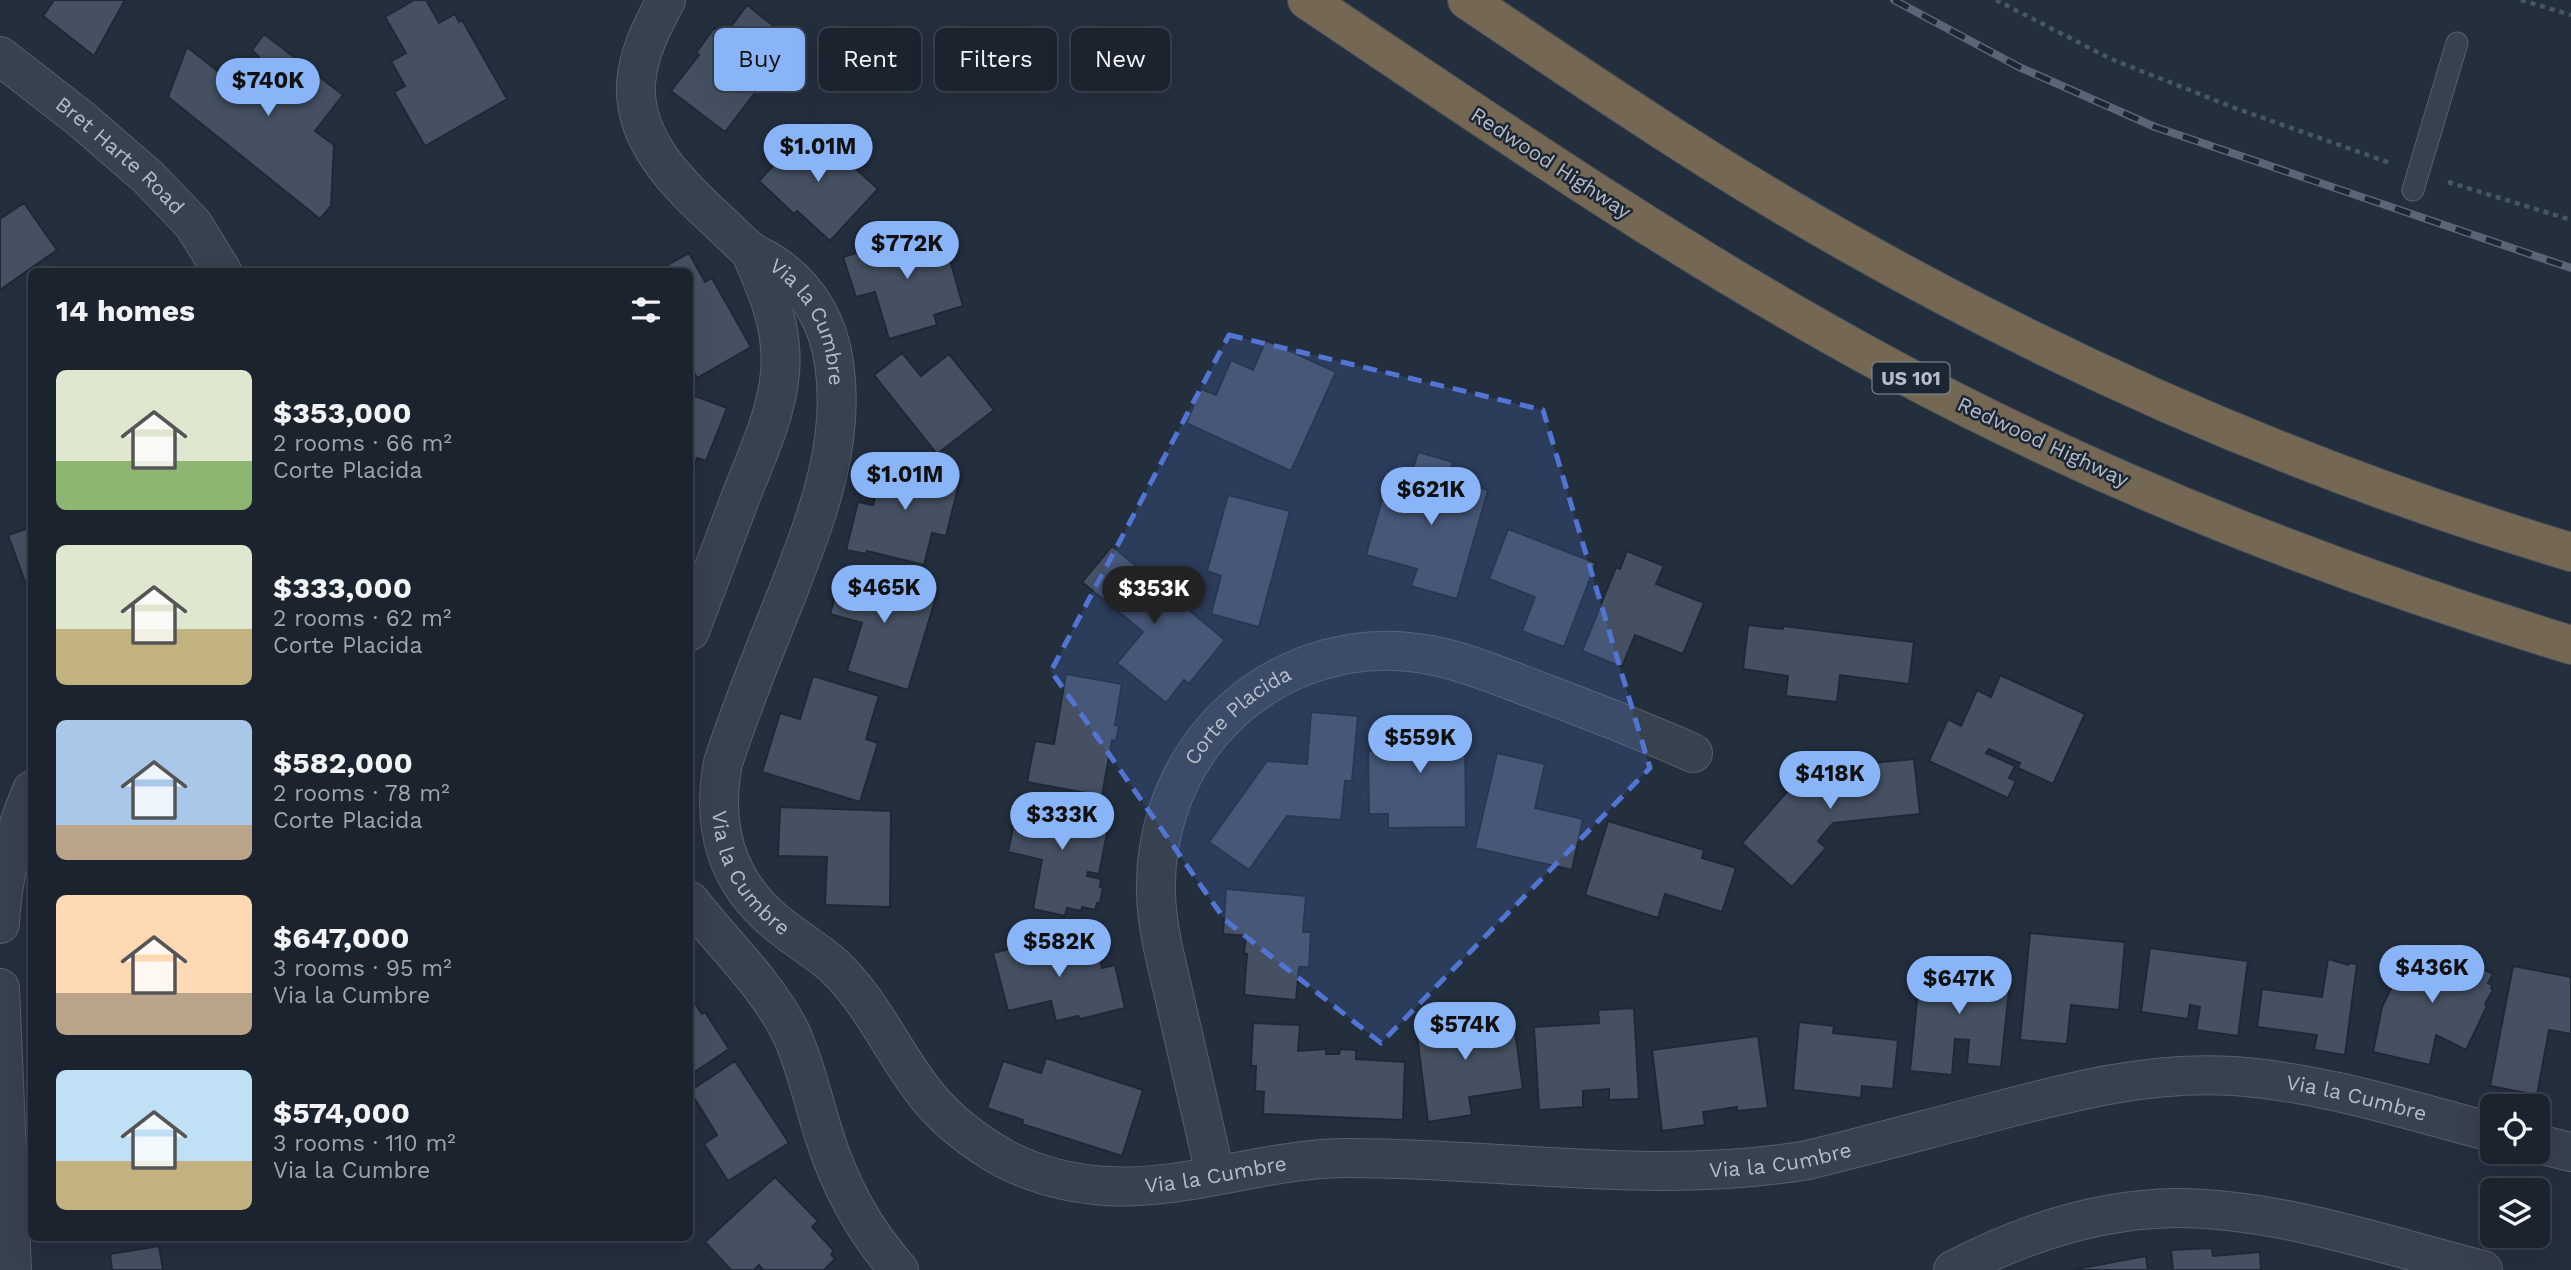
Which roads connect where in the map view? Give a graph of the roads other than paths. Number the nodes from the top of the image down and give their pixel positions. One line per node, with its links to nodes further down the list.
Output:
1 (666, 0): 7 (street, Via la Cumbre)
2 (1307, 0): 11 (highway, Redwood Highway / US 101)
3 (1467, 0): 9 (highway)
4 (2457, 43): 6 (lane)
5 (0, 56): 8 (street, Bret Harte Road)
6 (2416, 181)
7 (750, 251): 10 (street, Via la Cumbre); 15 (street, Via la Cumbre)
8 (220, 268)
9 (2571, 552)
10 (693, 623)
11 (2571, 645)
12 (1693, 753): 22 (street, Corte Placida)
13 (28, 801): 16 (street)
14 (693, 905): 17 (street)
15 (762, 910): 17 (street); 22 (street, Via la Cumbre)
16 (0, 924)
17 (724, 942): 24 (street)
18 (0, 988): 23 (street)
19 (2480, 1129): 22 (street, Via la Cumbre)
20 (2550, 1146): 21 (street)
21 (2571, 1152)
22 (1215, 1174)
23 (12, 1270)
24 (900, 1270)
25 (1953, 1270): 26 (street)
26 (2483, 1270)

